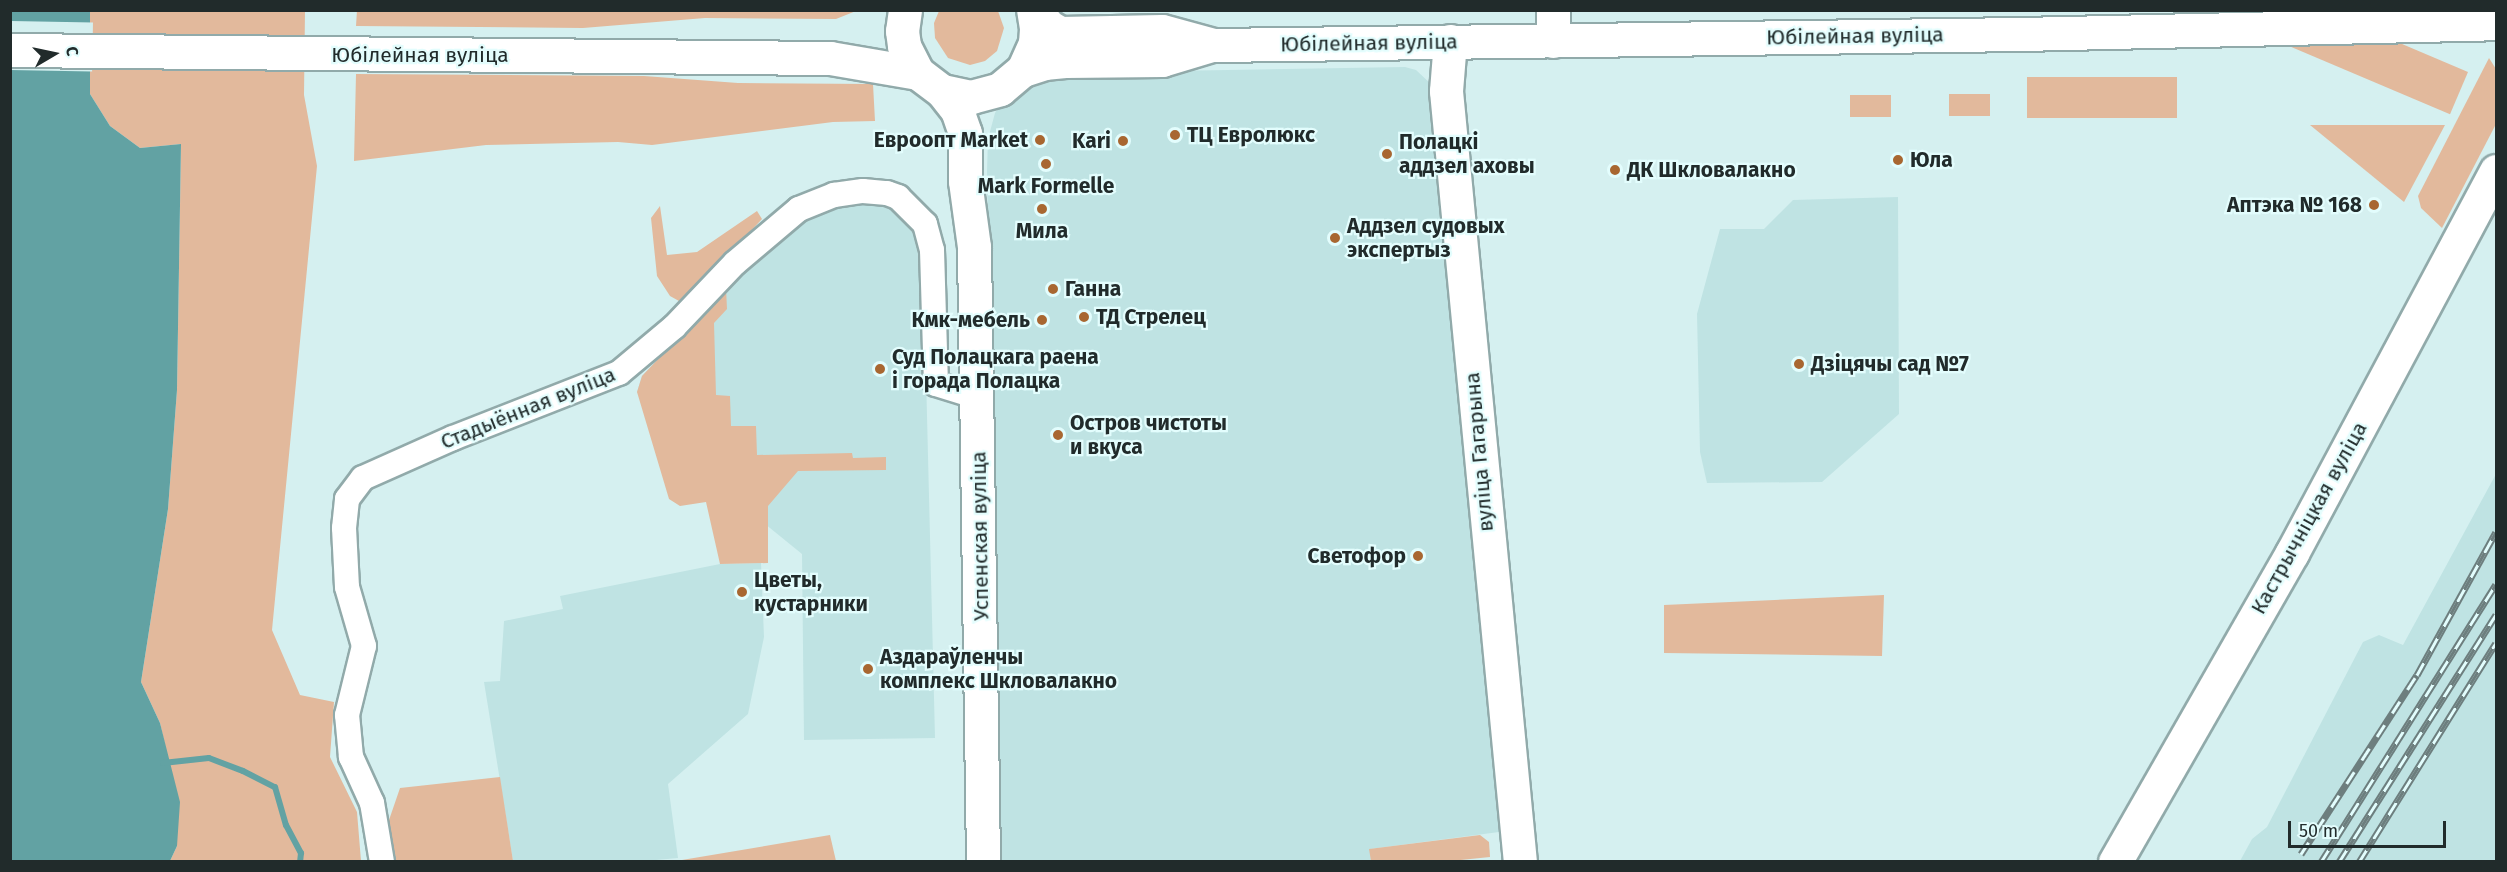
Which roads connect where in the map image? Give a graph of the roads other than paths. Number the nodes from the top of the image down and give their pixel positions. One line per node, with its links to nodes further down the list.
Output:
1 (903, 15): 9 (main road, Юбілейная вуліца); 11 (main road, Успенская вуліца)
2 (1035, 15): 7 (main road, Юбілейная вуліца); 10 (main road, Успенская вуліца)
3 (2153, 21): 4 (main road, Юбілейная вуліца); 5 (main road, Юбілейная вуліца)
4 (2496, 23)
5 (1553, 26): 6 (main road, Юбілейная вуліца)
6 (1450, 41): 7 (main road, Юбілейная вуліца); 17 (main road, вуліца Гагарына)
7 (1214, 45): 10 (main road, Юбілейная вуліца)
8 (10, 50): 9 (main road, Юбілейная вуліца)
9 (830, 58): 11 (main road, Юбілейная вуліца)
10 (1011, 79): 11 (main road, Юбілейная вуліца); 13 (main road, Успенская вуліца)
11 (930, 82): 13 (main road, Успенская вуліца)
12 (2496, 171): 18 (main road, Кастрычніцкая вуліца)
13 (974, 247): 14 (main road, Успенская вуліца)
14 (978, 397): 15 (street, Стадыённая вуліца); 16 (main road, Успенская вуліца)
15 (382, 861)
16 (983, 861)
17 (1520, 861)
18 (2115, 861)

